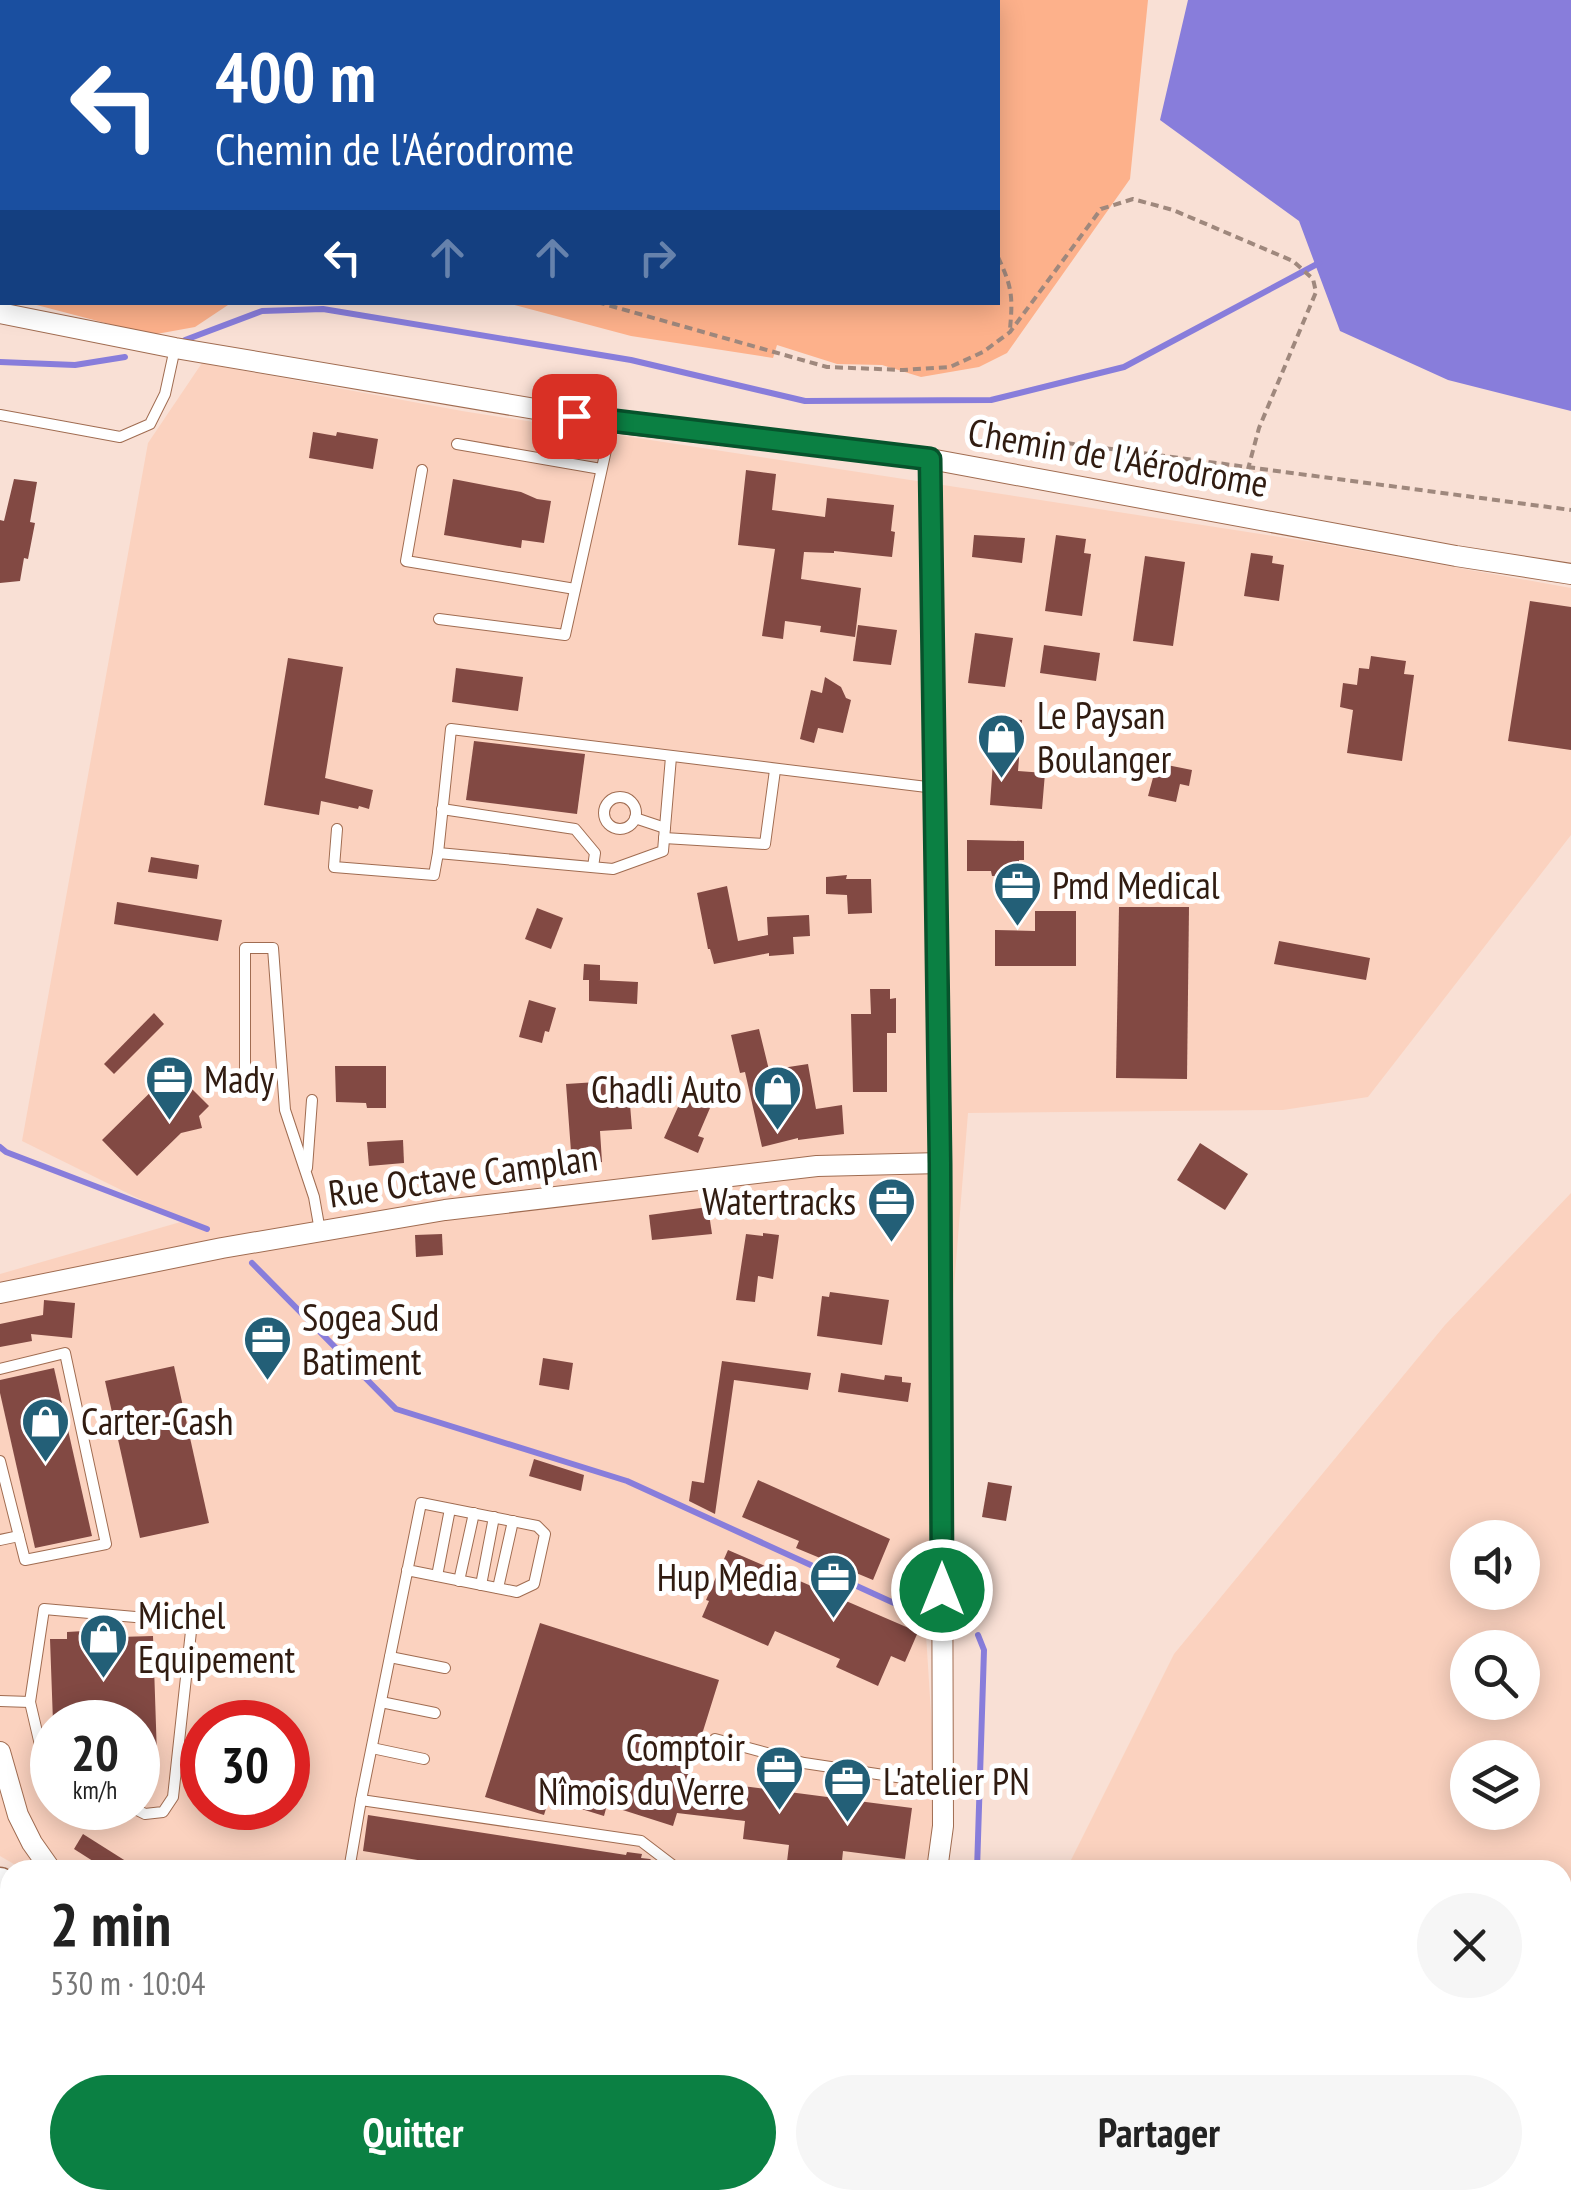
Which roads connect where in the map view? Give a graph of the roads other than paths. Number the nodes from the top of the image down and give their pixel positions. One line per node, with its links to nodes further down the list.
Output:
1 (0, 313): 2 (street, Chemin de l'Aérodrome)
2 (176, 348): 3 (lane); 4 (street, Chemin de l'Aérodrome)
3 (0, 415)
4 (612, 422): 6 (street, Chemin de l'Aérodrome); 7 (lane)
5 (457, 444): 7 (lane)
6 (930, 459): 9 (street, Chemin de l'Aérodrome); 14 (street)
7 (602, 469): 10 (lane)
8 (422, 470): 10 (lane)
9 (1571, 574)
10 (575, 589): 11 (lane)
11 (440, 619)
12 (671, 757): 13 (lane); 15 (lane); 18 (lane)
13 (775, 770): 14 (lane); 18 (lane)
14 (936, 788): 23 (street)
15 (442, 809): 19 (lane); 20 (lane)
16 (635, 818): 18 (lane)
17 (337, 829): 19 (lane)
18 (665, 833): 20 (lane)
19 (438, 853): 20 (lane)
20 (593, 868)
21 (245, 1076): 24 (lane)
22 (312, 1100): 24 (lane)
23 (940, 1163): 25 (street, Rue Octave Camplan); 51 (street)
24 (306, 1174): 25 (lane)
25 (320, 1231): 26 (street, Rue Octave Camplan)
26 (0, 1293)
27 (0, 1369): 33 (lane)
28 (0, 1461): 33 (lane)
29 (450, 1509): 30 (lane); 35 (lane); 36 (lane)
30 (474, 1513): 31 (lane); 37 (lane)
31 (494, 1517): 32 (lane); 38 (lane)
32 (512, 1521): 39 (lane); 39 (lane)
33 (18, 1536): 34 (lane)
34 (0, 1540)
35 (407, 1570): 36 (lane); 40 (lane)
36 (437, 1576): 37 (lane)
37 (459, 1581): 38 (lane)
38 (481, 1585): 39 (lane)
39 (498, 1588)
40 (390, 1657): 41 (lane); 45 (lane)
41 (445, 1668)
42 (0, 1700): 44 (lane)
43 (30, 1700): 53 (lane)
44 (30, 1702)
45 (381, 1702): 46 (lane); 48 (lane)
46 (435, 1713)
47 (715, 1739): 51 (lane)
48 (372, 1748): 50 (lane); 52 (lane)
49 (0, 1752): 54 (street)
50 (424, 1759)
51 (942, 1784): 57 (street)
52 (361, 1800): 55 (lane); 56 (lane)
53 (160, 1812)
54 (44, 1860)
55 (351, 1860)
56 (665, 1860)
57 (938, 1860)

